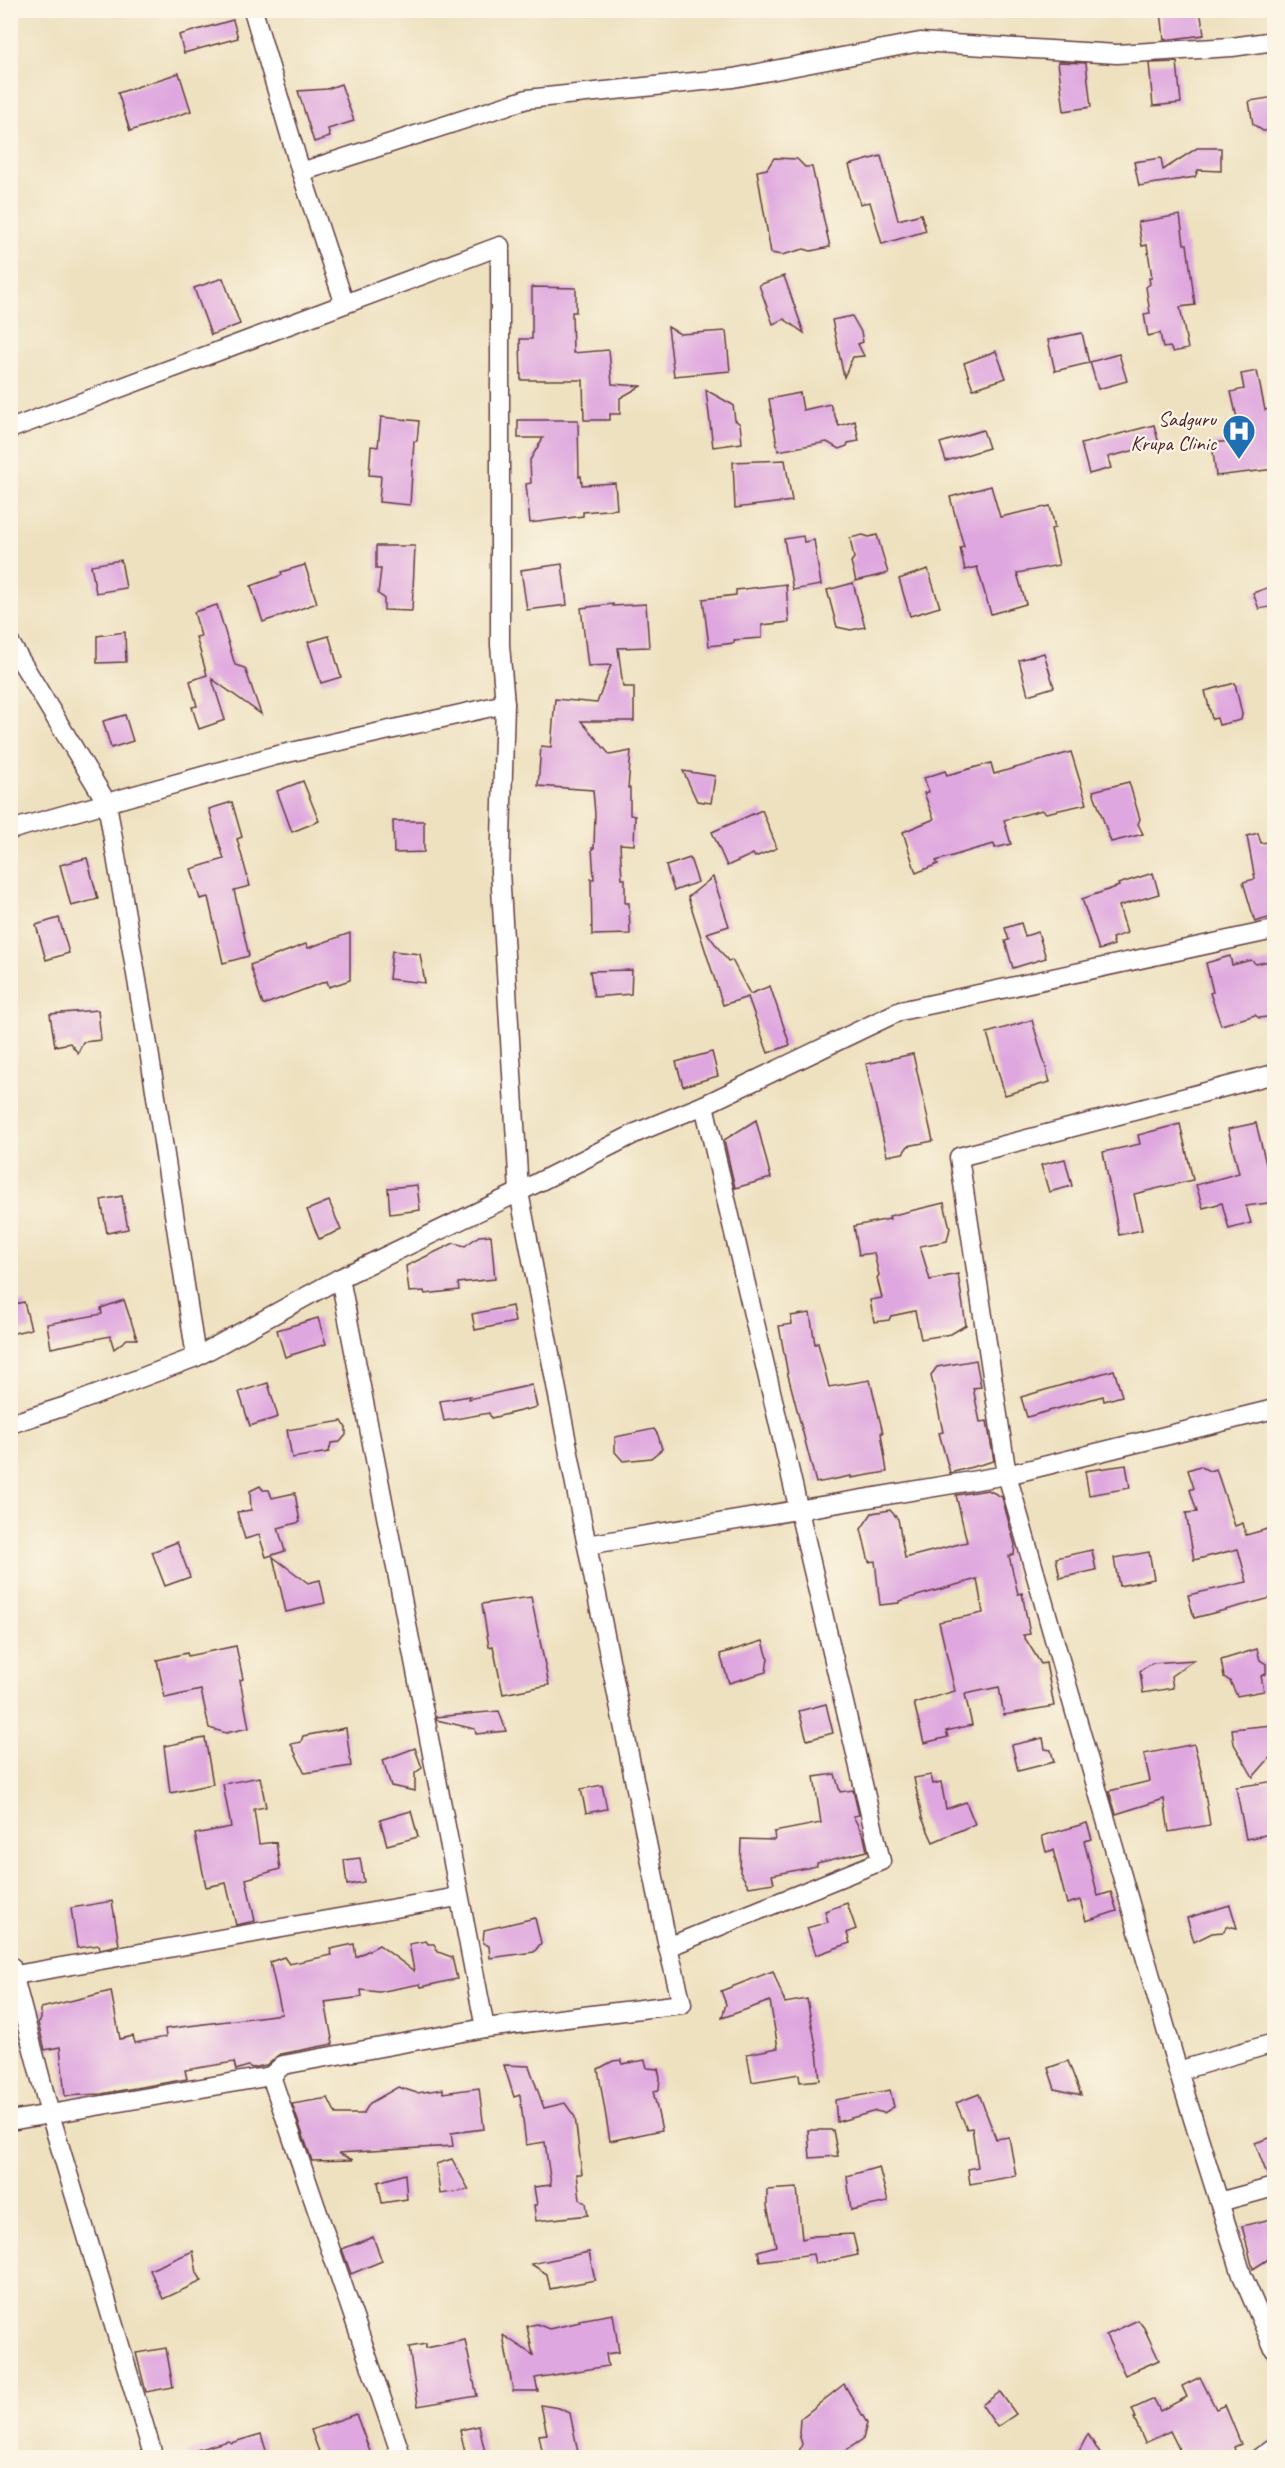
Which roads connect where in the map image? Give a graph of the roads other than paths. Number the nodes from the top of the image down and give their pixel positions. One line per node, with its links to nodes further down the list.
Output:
1 (254, 10): 3 (street)
2 (1275, 41): 3 (street)
3 (301, 172): 4 (street)
4 (344, 302): 5 (street); 7 (street)
5 (10, 429)
6 (10, 643): 8 (street)
7 (505, 704): 8 (street); 13 (street)
8 (107, 803): 9 (street); 15 (street)
9 (10, 831)
10 (1275, 930): 12 (street)
11 (1275, 1074): 18 (street)
12 (704, 1105): 13 (street); 19 (street)
13 (519, 1192): 14 (street); 20 (street)
14 (340, 1278): 15 (street); 21 (street)
15 (196, 1357): 17 (street)
16 (1275, 1409): 18 (street)
17 (10, 1424)
18 (1008, 1475): 19 (street); 26 (street)
19 (798, 1511): 20 (street); 22 (street)
20 (587, 1545): 22 (street)
21 (458, 1897): 23 (street); 24 (street)
22 (668, 1947): 24 (street)
23 (11, 1973): 28 (street)
24 (485, 2028): 27 (street)
25 (1275, 2043): 26 (street)
26 (1178, 2071): 31 (street)
27 (271, 2076): 28 (street); 35 (street)
28 (50, 2114): 29 (street); 34 (street)
29 (10, 2121)
30 (1275, 2187): 31 (street)
31 (1219, 2202): 32 (street)
32 (1275, 2349)
33 (1275, 2447): 36 (street)
34 (153, 2457)
35 (402, 2457)
36 (1259, 2457)

